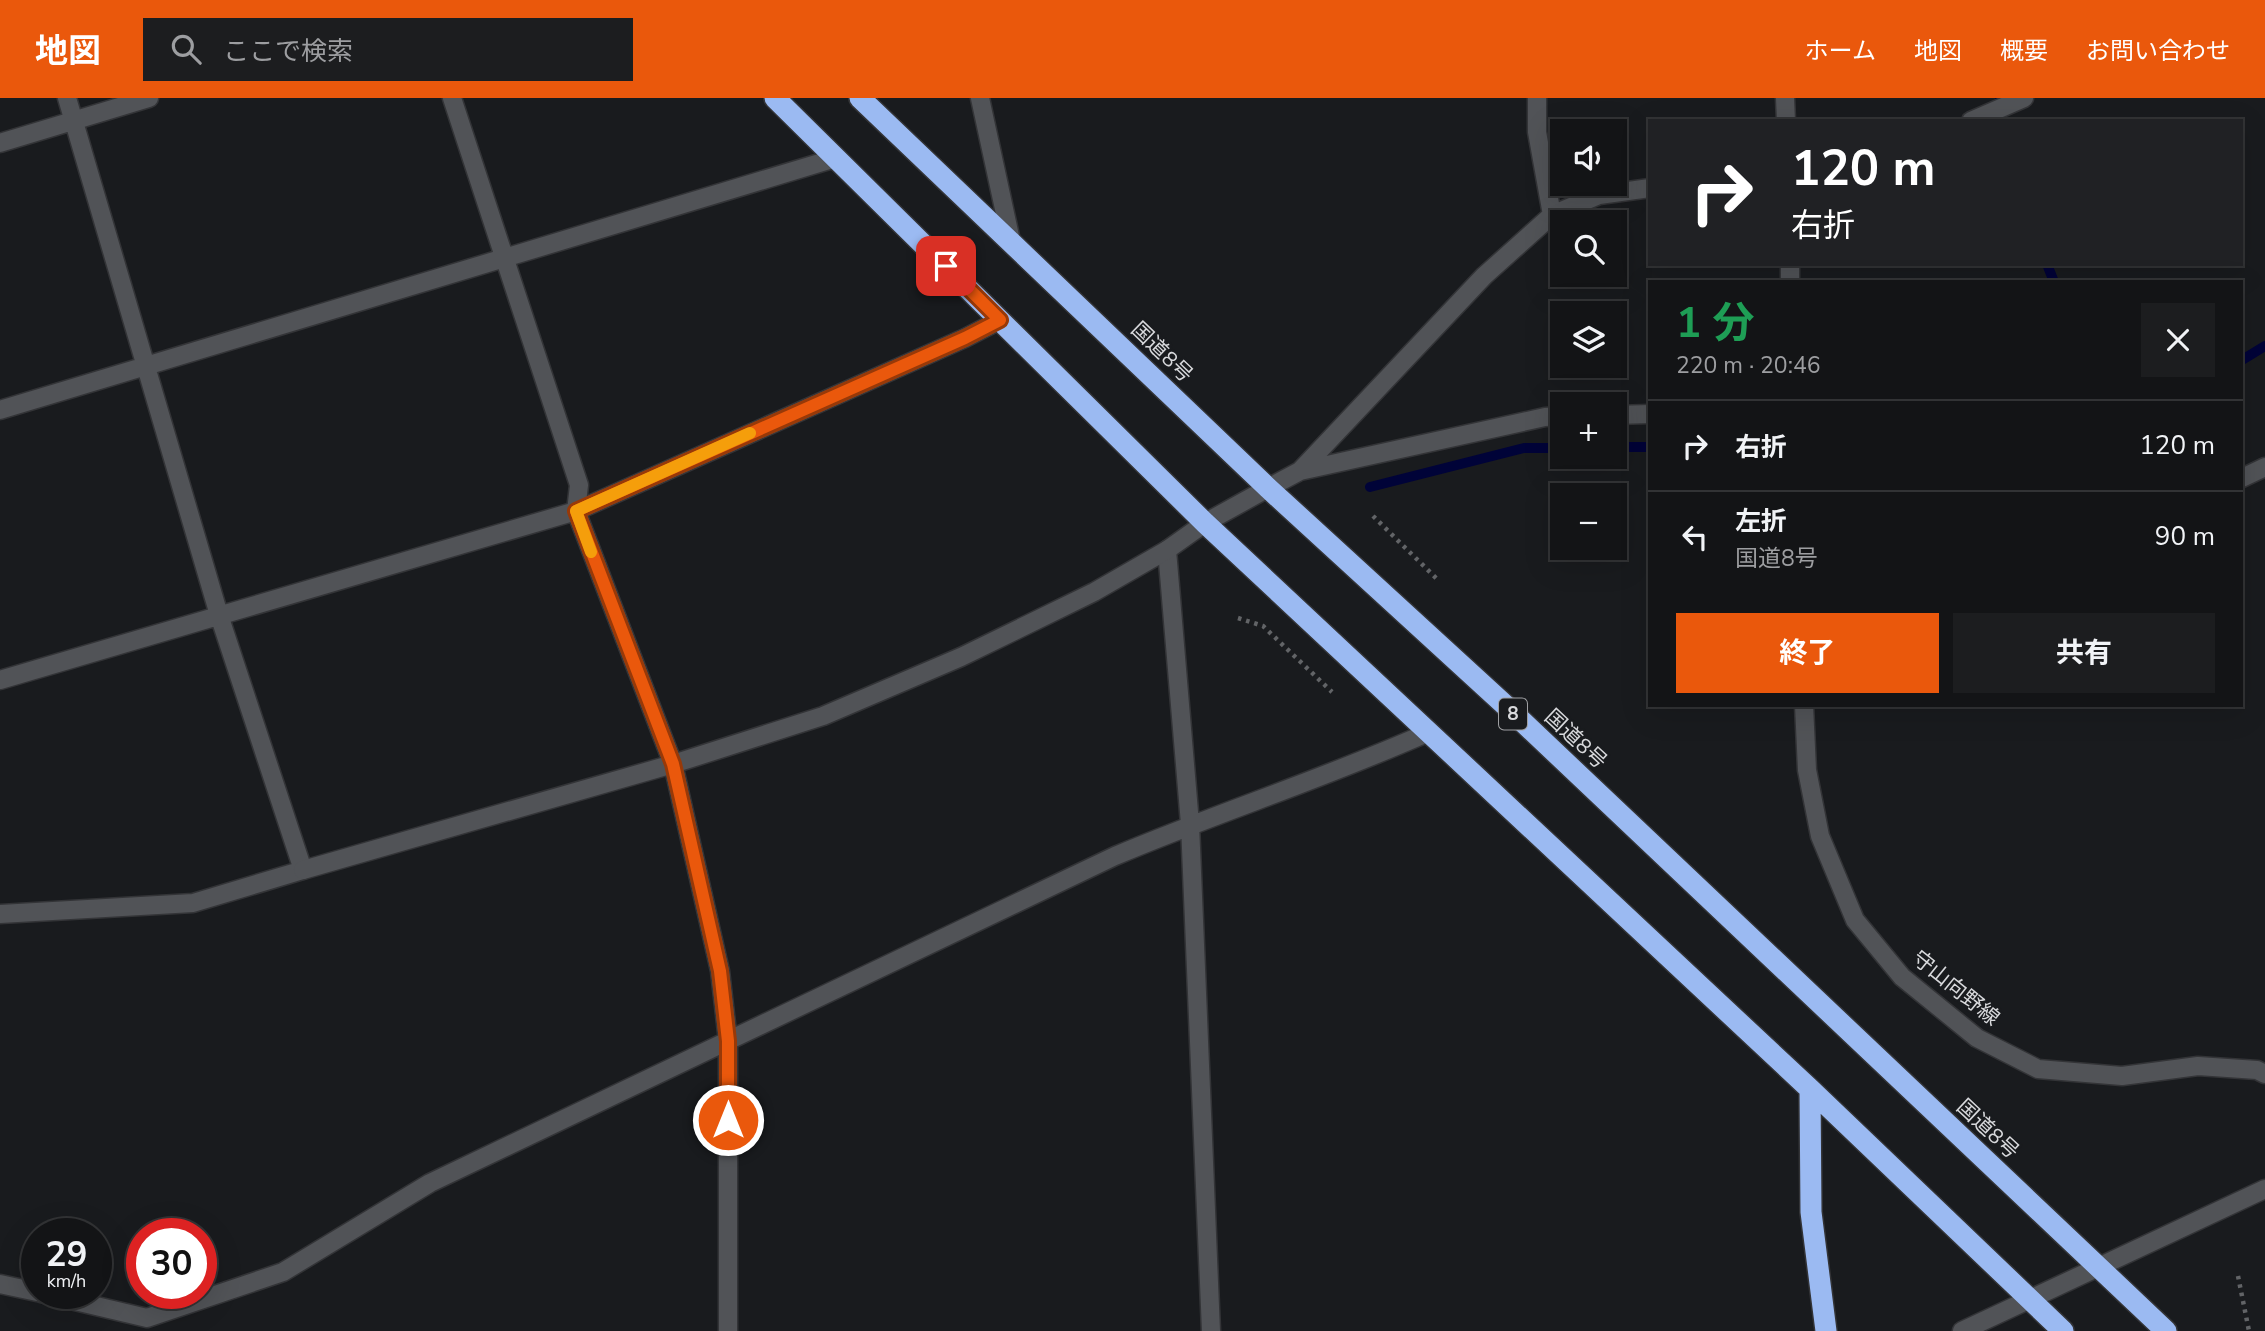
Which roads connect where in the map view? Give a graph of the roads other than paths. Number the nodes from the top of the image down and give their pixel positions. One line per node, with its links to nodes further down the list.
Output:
1 (67, 98): 12 (street)
2 (149, 98): 12 (street)
3 (452, 98): 20 (street)
4 (775, 98): 14 (highway)
5 (980, 98): 19 (street)
6 (1537, 98): 16 (street)
7 (1785, 98): 10 (street)
8 (2024, 98): 11 (street)
9 (871, 102): 19 (highway, 国道8号 / 8)
10 (1786, 119)
11 (1976, 119)
12 (73, 120): 13 (street); 22 (street)
13 (0, 143)
14 (836, 158): 20 (street); 21 (highway)
15 (1648, 188): 17 (street)
16 (1551, 210)
17 (1564, 210)
18 (1550, 217): 28 (street)
19 (1012, 241): 30 (highway, 国道8号 / 8)
20 (503, 258): 22 (street); 31 (street)
21 (1000, 320): 31 (street); 32 (highway)
22 (145, 367): 23 (street); 34 (street)
23 (0, 410)
24 (1648, 414): 25 (street)
25 (1627, 415)
26 (1550, 417): 28 (street)
27 (2265, 467): 29 (street)
28 (1300, 471): 30 (street)
29 (2243, 478)
30 (1268, 488): 32 (street); 46 (highway, 国道8号 / 8)
31 (576, 511): 34 (street); 38 (street)
32 (1205, 523): 33 (street); 37 (highway)
33 (1167, 550): 38 (street); 39 (street)
34 (219, 615): 35 (street); 40 (street)
35 (0, 680)
36 (1804, 707): 43 (street, 守山向野線)
37 (1429, 732): 39 (street); 44 (highway)
38 (673, 764): 40 (street); 42 (street)
39 (1190, 824): 42 (street); 52 (street)
40 (303, 870): 41 (street)
41 (0, 914)
42 (728, 1041): 50 (street); 51 (street)
43 (2265, 1074)
44 (1810, 1089): 49 (highway); 53 (highway)
45 (2265, 1189): 46 (street)
46 (2099, 1267): 49 (street); 56 (highway, 国道8号 / 8)
47 (0, 1284): 48 (street)
48 (21, 1289)
49 (2030, 1300): 54 (street); 55 (highway)
50 (108, 1309)
51 (728, 1331)
52 (1211, 1331)
53 (1826, 1331)
54 (1962, 1331)
55 (2063, 1331)
56 (2166, 1331)

